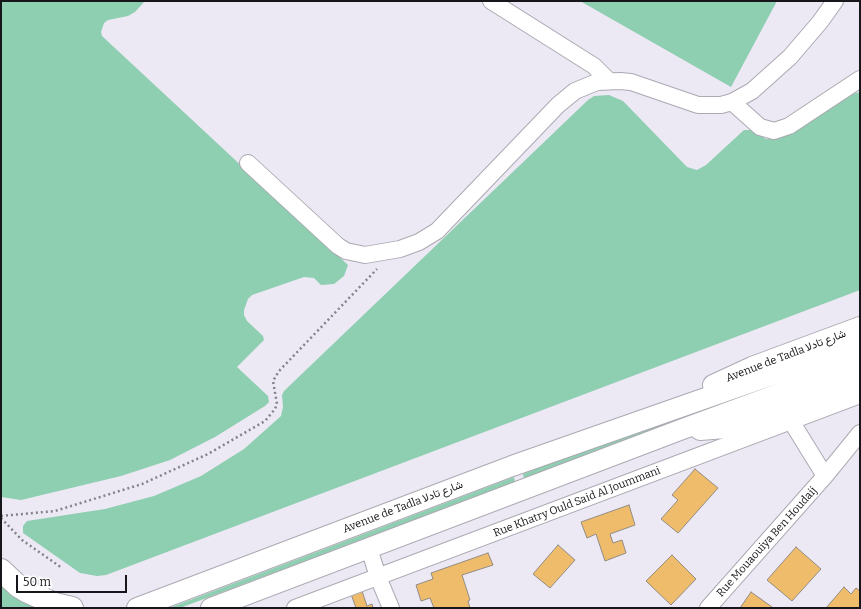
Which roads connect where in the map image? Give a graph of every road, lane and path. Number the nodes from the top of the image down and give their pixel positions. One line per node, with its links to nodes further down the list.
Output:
1 (491, 1): 4 (street)
2 (835, 1): 5 (street)
3 (860, 80): 5 (street)
4 (608, 81): 5 (street); 7 (street)
5 (732, 102)
6 (248, 163): 7 (street)
7 (396, 250): 18 (path)
8 (860, 327): 13 (main road, Avenue de Tadla شارع تادلا)
9 (860, 344): 13 (main road, Avenue de Tadla شارع تادلا)
10 (860, 364): 15 (main road)
11 (860, 382): 15 (main road)
12 (860, 395): 14 (street, Rue Khatry Ould Said Al Joummani)
13 (671, 411): 24 (main road, Avenue de Tadla شارع تادلا)
14 (791, 421): 17 (street, Rue Mouaouiya Ben Houdaij); 22 (street, Rue Khatry Ould Said Al Joummani)
15 (680, 430): 19 (main road)
16 (860, 433): 17 (street, Rue Mouaouiya Ben Houdaij)
17 (825, 476): 28 (street, Rue Mouaouiya Ben Houdaij)
18 (1, 517): 20 (path)
19 (369, 548): 22 (street); 25 (main road)
20 (62, 568)
21 (1, 570): 23 (highway)
22 (378, 577): 26 (street, Rue Khatry Ould Said Al Joummani); 27 (street)
23 (72, 608)
24 (137, 608)
25 (211, 608)
26 (295, 608)
27 (391, 608)
28 (708, 608)

